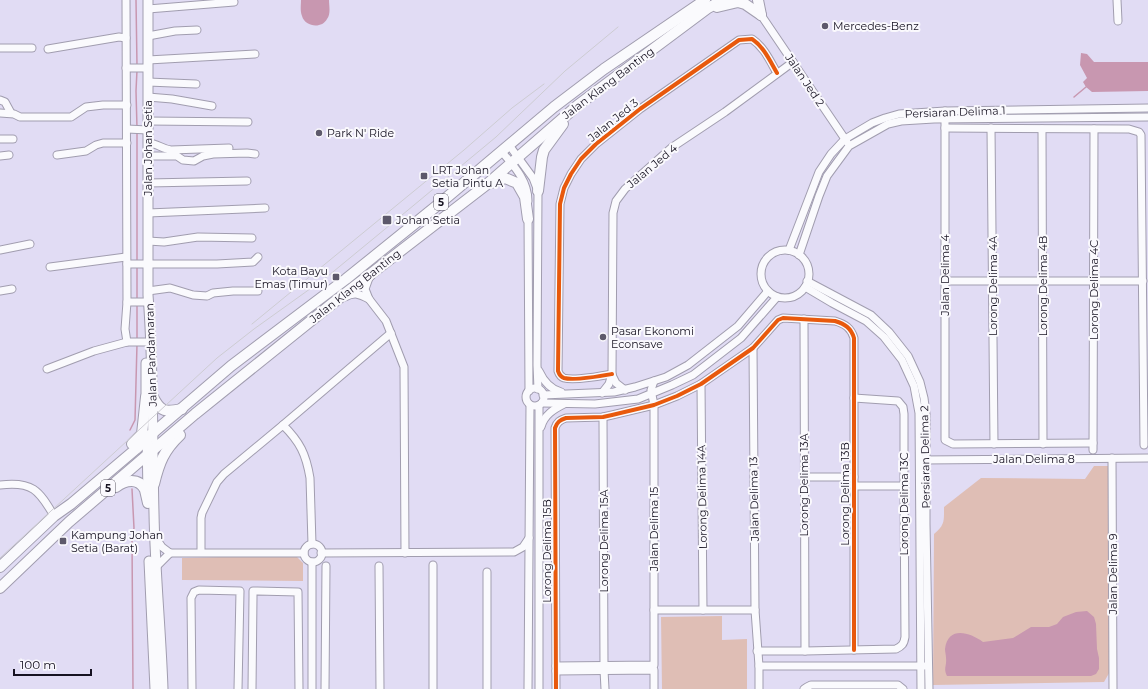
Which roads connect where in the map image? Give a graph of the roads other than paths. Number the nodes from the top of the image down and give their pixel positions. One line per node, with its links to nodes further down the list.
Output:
1 (126, 0): 12 (street)
2 (723, 0): 6 (highway, Jalan Klang Banting / 5)
3 (758, 0): 8 (highway)
4 (1117, 0): 9 (street)
5 (234, 2): 7 (street)
6 (706, 4): 8 (highway); 26 (highway, Jalan Klang Banting / 5); 47 (highway, Jalan Klang Banting / 5)
7 (151, 6): 11 (main road, Jalan Johan Setia)
8 (761, 15): 17 (street, Jalan Jed 2)
9 (1118, 21)
10 (197, 30): 11 (street)
11 (148, 36): 18 (main road, Jalan Johan Setia)
12 (126, 38): 15 (street); 19 (street)
13 (0, 48): 14 (street)
14 (32, 48)
15 (48, 49)
16 (255, 54): 18 (street)
17 (793, 62): 20 (street, Jalan Jed 4); 45 (street, Jalan Jed 2)
18 (146, 66): 19 (street); 21 (main road, Jalan Johan Setia)
19 (128, 68): 25 (street)
20 (777, 73): 93 (street, Jalan Jed 4); 93 (street, Jalan Jed 3)
21 (148, 82): 22 (street); 23 (main road, Jalan Johan Setia)
22 (196, 84)
23 (148, 97): 27 (street); 35 (main road, Jalan Johan Setia)
24 (0, 100): 31 (street)
25 (128, 105): 31 (street); 38 (street)
26 (578, 105): 53 (highway, Jalan Klang Banting / 5); 57 (highway)
27 (212, 106)
28 (1148, 108): 29 (street, Persiaran Delima 1)
29 (945, 111): 33 (street, Jalan Delima 4); 45 (street, Persiaran Delima 1)
30 (0, 113): 31 (street)
31 (12, 113)
32 (1148, 117): 33 (street, Persiaran Delima 1)
33 (945, 119): 36 (street, Jalan Delima 4); 45 (street, Persiaran Delima 1)
34 (248, 122): 35 (street)
35 (146, 127): 38 (street); 44 (main road, Jalan Johan Setia)
36 (945, 128): 37 (street); 72 (street, Jalan Delima 4)
37 (992, 128): 39 (street); 73 (street, Lorong Delima 4A)
38 (129, 129): 43 (street)
39 (1042, 129): 40 (street); 74 (street, Lorong Delima 4B)
40 (1094, 129): 75 (street, Lorong Delima 4C); 76 (street)
41 (0, 139): 42 (street)
42 (13, 139)
43 (127, 143): 50 (street); 68 (street)
44 (148, 143): 46 (street); 52 (main road, Jalan Johan Setia)
45 (847, 143): 65 (street, Persiaran Delima 1); 66 (street, Persiaran Delima 1)
46 (229, 148)
47 (505, 148): 53 (street); 111 (highway, Jalan Klang Banting / 5)
48 (255, 154): 52 (street)
49 (9, 155): 51 (street)
50 (57, 155)
51 (0, 156)
52 (148, 156): 55 (main road, Jalan Johan Setia)
53 (514, 160): 56 (highway, Jalan Klang Banting / 5); 57 (street); 60 (street)
54 (248, 180): 55 (street)
55 (153, 183): 59 (main road, Jalan Johan Setia)
56 (486, 185): 60 (highway); 71 (highway, Jalan Klang Banting / 5)
57 (538, 191): 91 (street)
58 (265, 208): 59 (street)
59 (148, 213): 62 (main road, Jalan Johan Setia)
60 (528, 219): 100 (street)
61 (252, 238): 62 (street)
62 (148, 241): 69 (main road, Jalan Johan Setia)
63 (30, 244): 64 (street)
64 (0, 250)
65 (789, 250): 66 (street); 79 (street)
66 (799, 255): 77 (street)
67 (258, 257): 69 (street)
68 (128, 262): 69 (street); 70 (street); 83 (street)
69 (145, 264): 83 (main road, Jalan Johan Setia)
70 (50, 267)
71 (378, 268): 84 (street); 85 (highway, Jalan Klang Banting / 5)
72 (945, 281): 73 (street); 116 (street, Jalan Delima 4)
73 (993, 281): 74 (street); 116 (street, Lorong Delima 4A)
74 (1042, 281): 75 (street); 117 (street, Lorong Delima 4B)
75 (1094, 281): 76 (street); 117 (street, Lorong Delima 4C)
76 (1142, 281): 118 (street)
77 (806, 284): 82 (street); 122 (street, Persiaran Delima 2)
78 (12, 289): 80 (street)
79 (768, 290): 82 (street); 94 (street)
80 (0, 291)
81 (258, 292): 83 (street)
82 (777, 297): 103 (street)
83 (141, 299): 88 (street); 89 (main road, Jalan Pandamaran); 105 (main road, Jalan Pandamaran)
84 (369, 299): 85 (street); 87 (street)
85 (333, 303): 98 (highway, Jalan Klang Banting / 5)
86 (804, 319): 90 (street); 106 (street, Lorong Delima 13B); 123 (street, Lorong Delima 13A)
87 (391, 333): 113 (street); 140 (street)
88 (127, 342): 89 (street); 92 (street)
89 (143, 342): 105 (main road, Jalan Pandamaran)
90 (752, 348): 95 (street); 157 (street, Jalan Delima 13)
91 (537, 365): 97 (street); 102 (street)
92 (48, 369)
93 (612, 374): 99 (street); 101 (street, Jalan Jed 4)
94 (654, 381): 96 (street); 103 (street, Jalan Delima 15)
95 (701, 384): 110 (street); 156 (street, Lorong Delima 14A)
96 (640, 385): 99 (street); 103 (street)
97 (538, 389): 100 (street); 104 (street)
98 (226, 390): 119 (highway, Jalan Klang Banting / 5); 125 (highway)
99 (625, 390): 101 (street)
100 (529, 391): 109 (street)
101 (602, 393): 102 (street)
102 (565, 394): 104 (street)
103 (652, 394): 107 (street); 110 (street, Jalan Delima 15)
104 (543, 395): 108 (street)
105 (149, 397): 111 (highway); 115 (main road, Jalan Pandamaran); 130 (highway)
106 (854, 398): 124 (street, Lorong Delima 13B); 128 (street, Lorong Delima 13C)
107 (568, 403): 108 (street); 114 (street)
108 (541, 404): 109 (street); 114 (street)
109 (530, 405): 114 (street); 134 (street)
110 (654, 405): 112 (street); 155 (street, Jalan Delima 15)
111 (182, 409): 115 (highway, Jalan Klang Banting / 5)
112 (603, 417): 165 (street, Lorong Delima 15B); 166 (street, Lorong Delima 15A)
113 (283, 425): 135 (street); 137 (street)
114 (539, 435): 182 (street)
115 (150, 436): 119 (main road, Jalan Pandamaran); 130 (highway, Jalan Klang Banting / 5)
116 (994, 444): 117 (street)
117 (1043, 444)
118 (1144, 445)
119 (151, 452): 125 (main road, Jalan Pandamaran); 129 (main road, Jalan Pandamaran); 132 (highway, Jalan Klang Banting / 5)
120 (1112, 458): 121 (street, Jalan Delima 8); 122 (street, Jalan Delima 8); 189 (street, Jalan Delima 9)
121 (1148, 458)
122 (923, 460): 162 (street, Persiaran Delima 2); 163 (street, Persiaran Delima 2)
123 (804, 477): 124 (street); 160 (street, Lorong Delima 13A)
124 (854, 477): 127 (street, Lorong Delima 13B)
125 (154, 484): 133 (main road, Jalan Pandamaran)
126 (0, 485): 131 (street)
127 (854, 486): 128 (street); 158 (street, Lorong Delima 13B)
128 (904, 486): 158 (street, Lorong Delima 13C)
129 (148, 503): 132 (highway); 170 (main road, Jalan Pandamaran)
130 (71, 504): 131 (highway, Jalan Klang Banting / 5)
131 (54, 516): 147 (highway, Jalan Klang Banting / 5)
132 (69, 522): 150 (highway, Jalan Klang Banting / 5)
133 (154, 537): 136 (street); 148 (main road, Jalan Pandamaran)
134 (529, 537): 138 (street); 143 (street)
135 (312, 544): 139 (street); 141 (street)
136 (170, 552): 137 (street); 148 (street)
137 (201, 552): 139 (street)
138 (514, 552): 140 (street); 143 (street)
139 (304, 553): 142 (street)
140 (405, 553): 141 (street)
141 (321, 554): 142 (street)
142 (312, 562): 154 (street)
143 (529, 562): 181 (street)
144 (433, 565): 179 (street)
145 (326, 566): 177 (street)
146 (379, 566): 178 (street)
147 (0, 567)
148 (156, 567): 171 (main road, Jalan Pandamaran)
149 (487, 572): 180 (street)
150 (0, 588)
151 (240, 591): 152 (street); 172 (street); 173 (street)
152 (257, 591): 153 (street); 174 (street)
153 (298, 592): 154 (street); 175 (street)
154 (312, 592): 176 (street)
155 (654, 610): 156 (street); 164 (street, Jalan Delima 15)
156 (703, 610): 157 (street)
157 (755, 610): 159 (street, Jalan Delima 13)
158 (854, 650): 160 (street)
159 (757, 651): 160 (street); 161 (street, Jalan Delima 13)
160 (805, 651)
161 (758, 666): 162 (street); 186 (street)
162 (921, 666): 163 (street); 187 (street, Persiaran Delima 2)
163 (929, 666): 188 (street, Persiaran Delima 2)
164 (654, 667): 166 (street); 185 (street, Jalan Delima 15)
165 (556, 668): 166 (street); 183 (street, Lorong Delima 15B)
166 (604, 668): 184 (street, Lorong Delima 15A)
167 (808, 687): 168 (street)
168 (855, 687): 169 (street)
169 (900, 687)
170 (155, 689)
171 (163, 689)
172 (192, 689)
173 (238, 689)
174 (252, 689)
175 (299, 689)
176 (312, 689)
177 (325, 689)
178 (380, 689)
179 (433, 689)
180 (487, 689)
181 (528, 689)
182 (539, 689)
183 (556, 689)
184 (604, 689)
185 (654, 689)
186 (758, 689)
187 (921, 689)
188 (929, 689)
189 (1113, 689)

